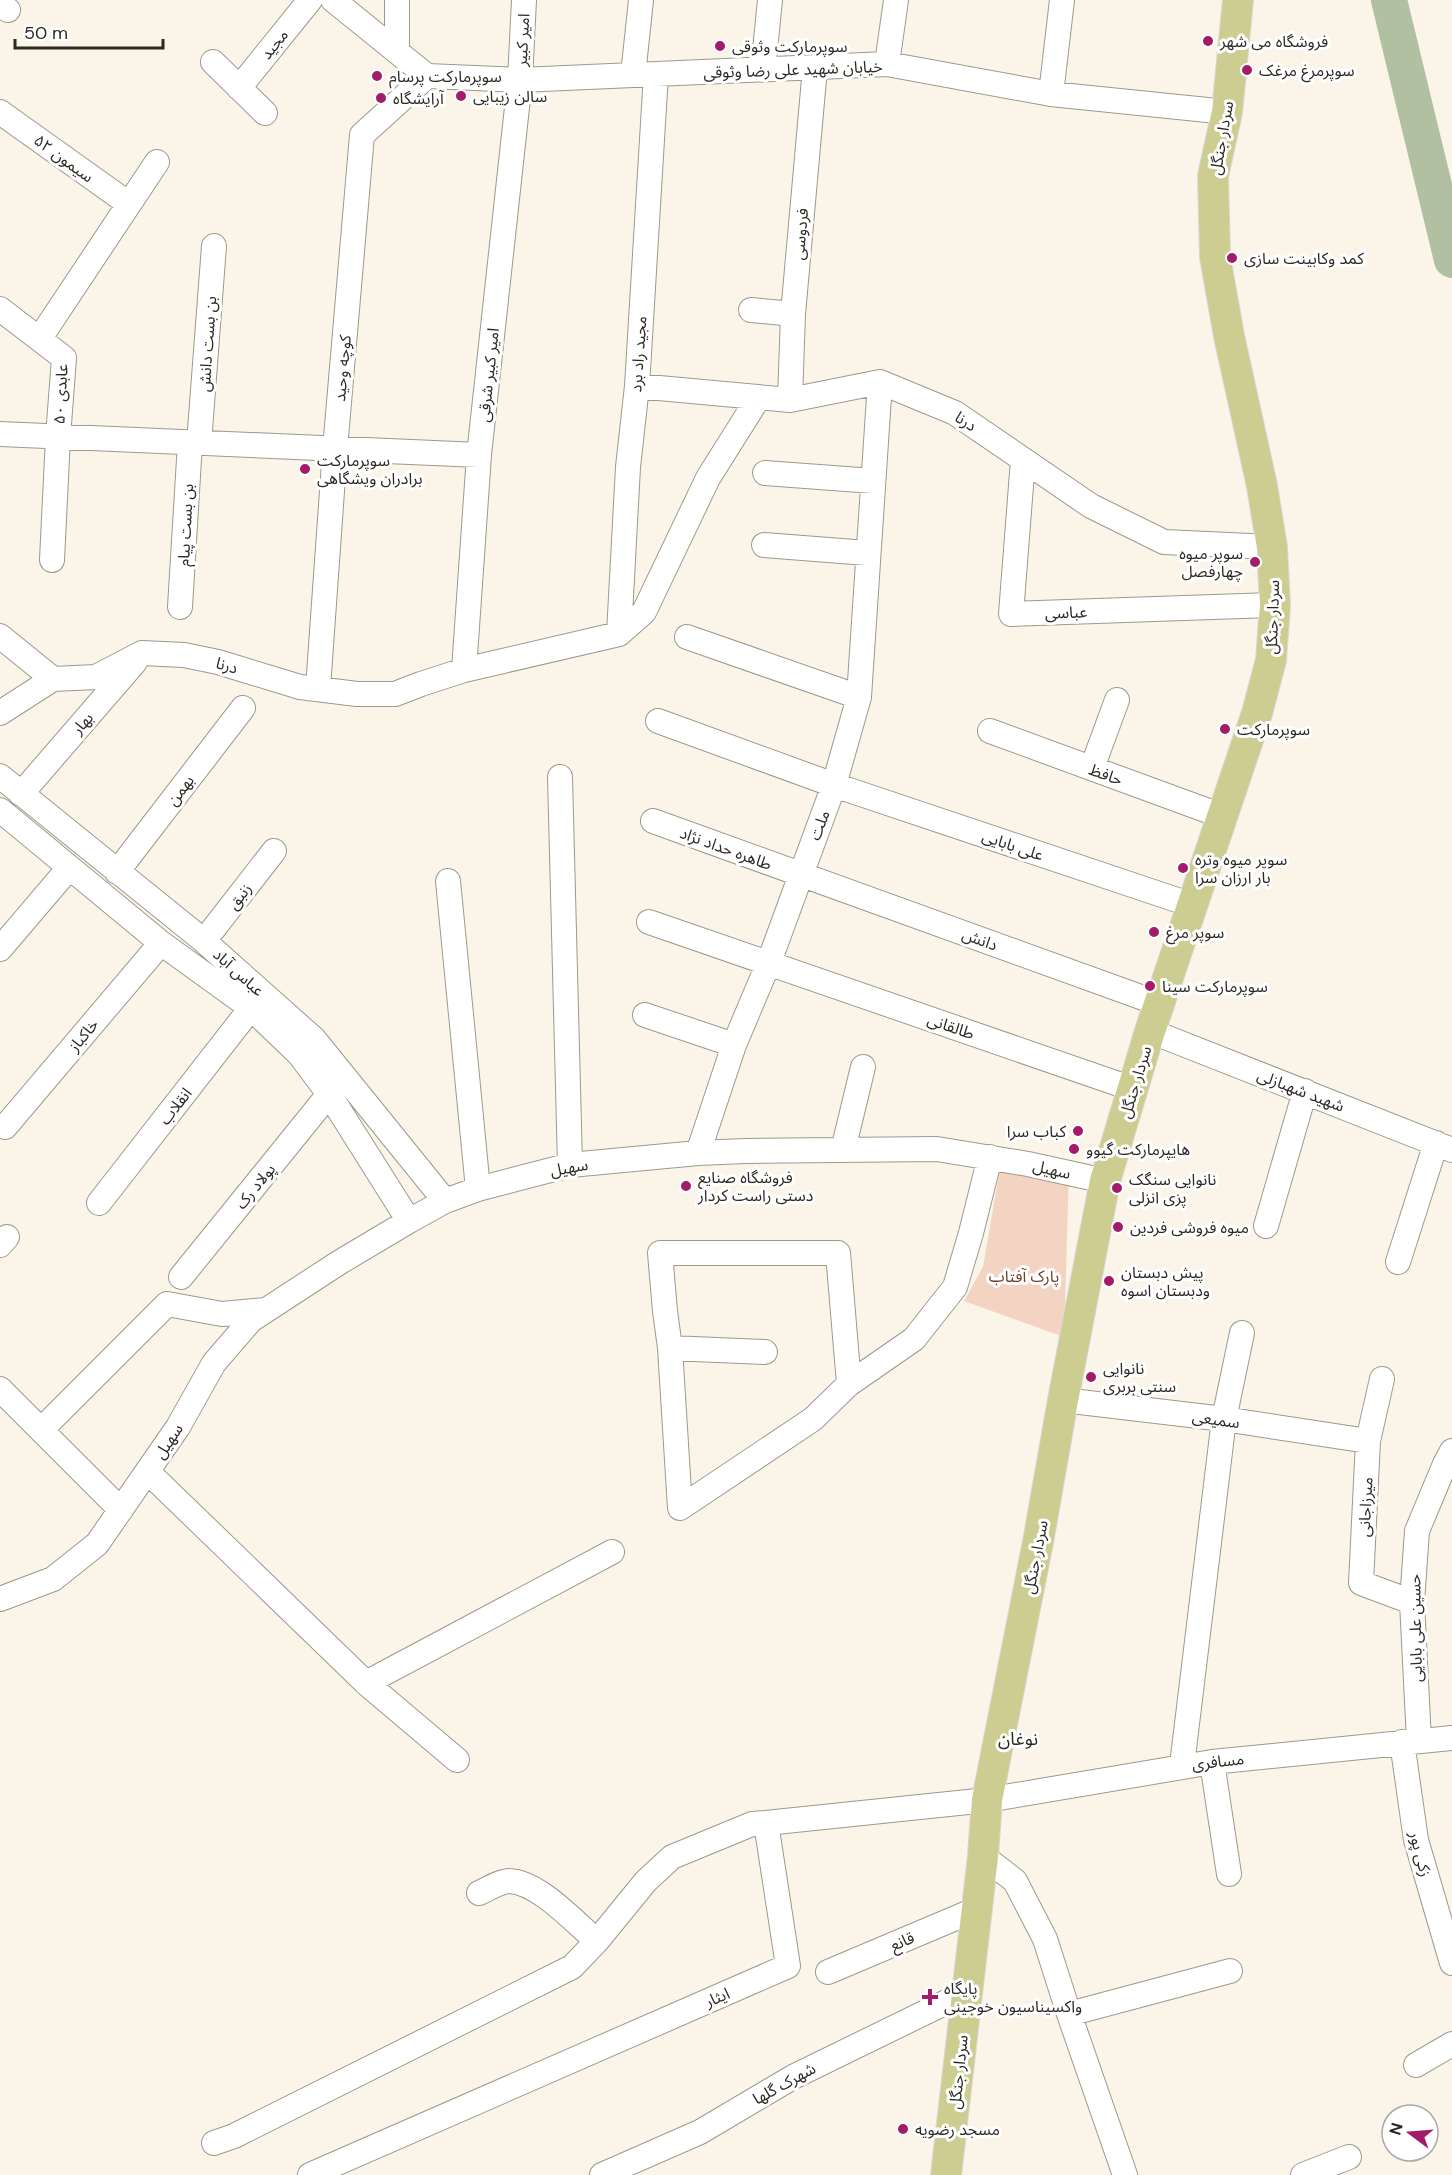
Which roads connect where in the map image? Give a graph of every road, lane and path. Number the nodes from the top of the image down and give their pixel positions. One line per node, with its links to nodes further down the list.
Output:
1 (310, 0): 18 (street, مجید)
2 (333, 0): 10 (street)
3 (397, 0): 10 (street)
4 (524, 0): 17 (street, امیر کبیر)
5 (641, 0): 15 (street, مجید راد برد)
6 (770, 0): 14 (street)
7 (896, 0): 12 (street)
8 (1062, 0): 19 (street)
9 (1238, 0): 21 (main road, سردار جنگل)
10 (397, 51): 16 (street)
11 (213, 62): 18 (street)
12 (887, 64): 13 (street, خیابان شهید علی رضا وثوقی); 19 (street, خیابان شهید علی رضا وثوقی)
13 (815, 68): 14 (street, خیابان شهید علی رضا وثوقی); 28 (street, فردوسی)
14 (763, 70): 15 (street, خیابان شهید علی رضا وثوقی)
15 (644, 74): 17 (street, خیابان شهید علی رضا وثوقی); 31 (street, مجید راد برد)
16 (427, 76): 17 (street, خیابان شهید علی رضا وثوقی); 37 (street, کوچه وحید)
17 (520, 81): 38 (street, امیر کبیر شرقی)
18 (238, 88): 22 (street)
19 (1051, 94): 21 (street, خیابان شهید علی رضا وثوقی)
20 (0, 112): 24 (street, سیمون ۵۲)
21 (1227, 112): 43 (main road, سردار جنگل)
22 (265, 113)
23 (157, 162): 24 (street)
24 (129, 204): 29 (street)
25 (214, 246): 36 (street, بن بست دانش)
26 (0, 309): 29 (street, عابدی ۵۰)
27 (751, 310): 28 (street)
28 (793, 314): 33 (street, فردوسی)
29 (40, 338): 35 (street, عابدی ۵۰)
30 (880, 382): 33 (street); 39 (street, درنا); 41 (street, ملت)
31 (637, 387): 32 (street); 48 (street, مجید راد برد)
32 (759, 397): 33 (street); 48 (street)
33 (790, 400)
34 (0, 434): 35 (street)
35 (57, 437): 36 (street); 45 (street)
36 (195, 443): 37 (street); 47 (street, بن بست پیام)
37 (335, 449): 38 (street); 54 (street, کوچه وحید)
38 (479, 455): 52 (street, امیر کبیر شرقی)
39 (1023, 460): 43 (street, درنا); 46 (street, عباسی)
40 (765, 473): 41 (street)
41 (873, 481): 44 (street, ملت)
42 (764, 545): 44 (street)
43 (1272, 547): 46 (main road, سردار جنگل)
44 (867, 553): 55 (street, ملت)
45 (52, 560)
46 (1275, 605): 67 (main road, سردار جنگل)
47 (180, 608)
48 (619, 634): 52 (street, درنا)
49 (0, 636): 53 (street)
50 (687, 637): 55 (street)
51 (142, 653): 53 (street, درنا); 54 (street, درنا); 65 (street, بهار)
52 (464, 670): 54 (street, درنا)
53 (53, 679): 58 (street, درنا)
54 (318, 688)
55 (859, 697): 64 (street, ملت)
56 (1117, 700): 61 (street)
57 (243, 708): 71 (street, بهمن)
58 (0, 713)
59 (658, 721): 64 (street, علی بابایی)
60 (990, 731): 61 (street, حافظ)
61 (1092, 768): 67 (street, حافظ)
62 (0, 776): 65 (street, عباس آباد)
63 (560, 777): 93 (street)
64 (834, 785): 72 (street, ملت); 74 (street, علی بابایی)
65 (21, 794): 71 (street, عباس آباد)
66 (0, 810): 70 (street, عباس آباد)
67 (1222, 816): 74 (main road, سردار جنگل)
68 (652, 821): 72 (street, طاهره حداد نژاد)
69 (274, 851): 76 (street, زنبق)
70 (69, 868): 77 (street, عباس آباد); 78 (street)
71 (117, 872): 76 (street, عباس آباد)
72 (800, 874): 79 (street, ملت); 82 (street, دانش)
73 (448, 881): 95 (street)
74 (1192, 905): 82 (main road, سردار جنگل)
75 (648, 922): 79 (street, طالقانی)
76 (204, 941): 96 (street, عباس آباد)
77 (161, 943): 80 (street, عباس آباد); 88 (street, خاکباز)
78 (0, 949)
79 (769, 962): 83 (street, ملت); 85 (street, طالقانی)
80 (251, 1008): 87 (street, عباس آباد); 97 (street, انقلاب)
81 (645, 1015): 83 (street)
82 (1155, 1018): 85 (main road, سردار جنگل); 86 (street, شهید شهبازلی)
83 (734, 1045): 91 (street, ملت)
84 (863, 1067): 90 (street)
85 (1133, 1089): 94 (main road, سردار جنگل)
86 (1305, 1091): 89 (street, شهید شهبازلی); 99 (street)
87 (329, 1094): 98 (street, عباس آباد); 101 (street, پولاد رک)
88 (5, 1127)
89 (1444, 1146): 100 (street)
90 (843, 1150): 91 (street, سهیل); 92 (street, سهیل)
91 (698, 1153): 93 (street, سهیل)
92 (990, 1157): 94 (street, سهیل); 107 (street)
93 (570, 1165): 95 (street, سهیل)
94 (1105, 1181): 109 (main road, سردار جنگل)
95 (478, 1190): 96 (street, سهیل)
96 (445, 1201): 98 (street, سهیل)
97 (99, 1203)
98 (409, 1221): 102 (street, سهیل)
99 (1266, 1226)
100 (1398, 1262)
101 (181, 1278)
102 (265, 1310): 111 (street); 114 (street, سهیل)
103 (1242, 1334): 110 (street)
104 (670, 1348): 105 (street); 107 (street); 107 (street)
105 (765, 1352)
106 (1382, 1379): 112 (street, میرزاجانی)
107 (849, 1384)
108 (0, 1389): 111 (street)
109 (1062, 1400): 110 (street, سمیعی); 125 (main road, سردار جنگل)
110 (1224, 1419): 112 (street, سمیعی); 124 (street)
111 (41, 1430): 115 (street)
112 (1368, 1441): 118 (street, میرزاجانی)
113 (1452, 1451): 118 (street, حسین علی بابایی)
114 (148, 1472): 115 (street, سهیل); 119 (street)
115 (121, 1510): 117 (street, سهیل)
116 (612, 1552): 119 (street)
117 (0, 1599)
118 (1412, 1602): 121 (street, حسین علی بابایی)
119 (366, 1683): 122 (street)
120 (1452, 1738): 121 (street, مسافری)
121 (1410, 1741): 123 (street, مسافری); 132 (street, زکی پور)
122 (457, 1760)
123 (1212, 1762): 124 (street, مسافری); 128 (street)
124 (1182, 1765): 125 (street, مسافری)
125 (987, 1800): 126 (street); 127 (main road, سردار جنگل)
126 (766, 1822): 131 (street); 141 (street, ایثار)
127 (983, 1856): 130 (main road, سردار جنگل); 136 (street)
128 (1229, 1874)
129 (479, 1893): 131 (street)
130 (977, 1909): 134 (street, قانع); 135 (main road, سردار جنگل)
131 (597, 1941): 139 (street)
132 (1452, 1963)
133 (1230, 1971): 136 (street)
134 (828, 1972)
135 (967, 1992): 142 (street, شهرک گلها); 143 (main road, سردار جنگل)
136 (1069, 2014): 144 (street)
137 (1452, 2044): 138 (street)
138 (1416, 2065)
139 (214, 2143)
140 (1348, 2155): 145 (street)
141 (310, 2175)
142 (602, 2175)
143 (946, 2175)
144 (1125, 2175)
145 (1304, 2175)

